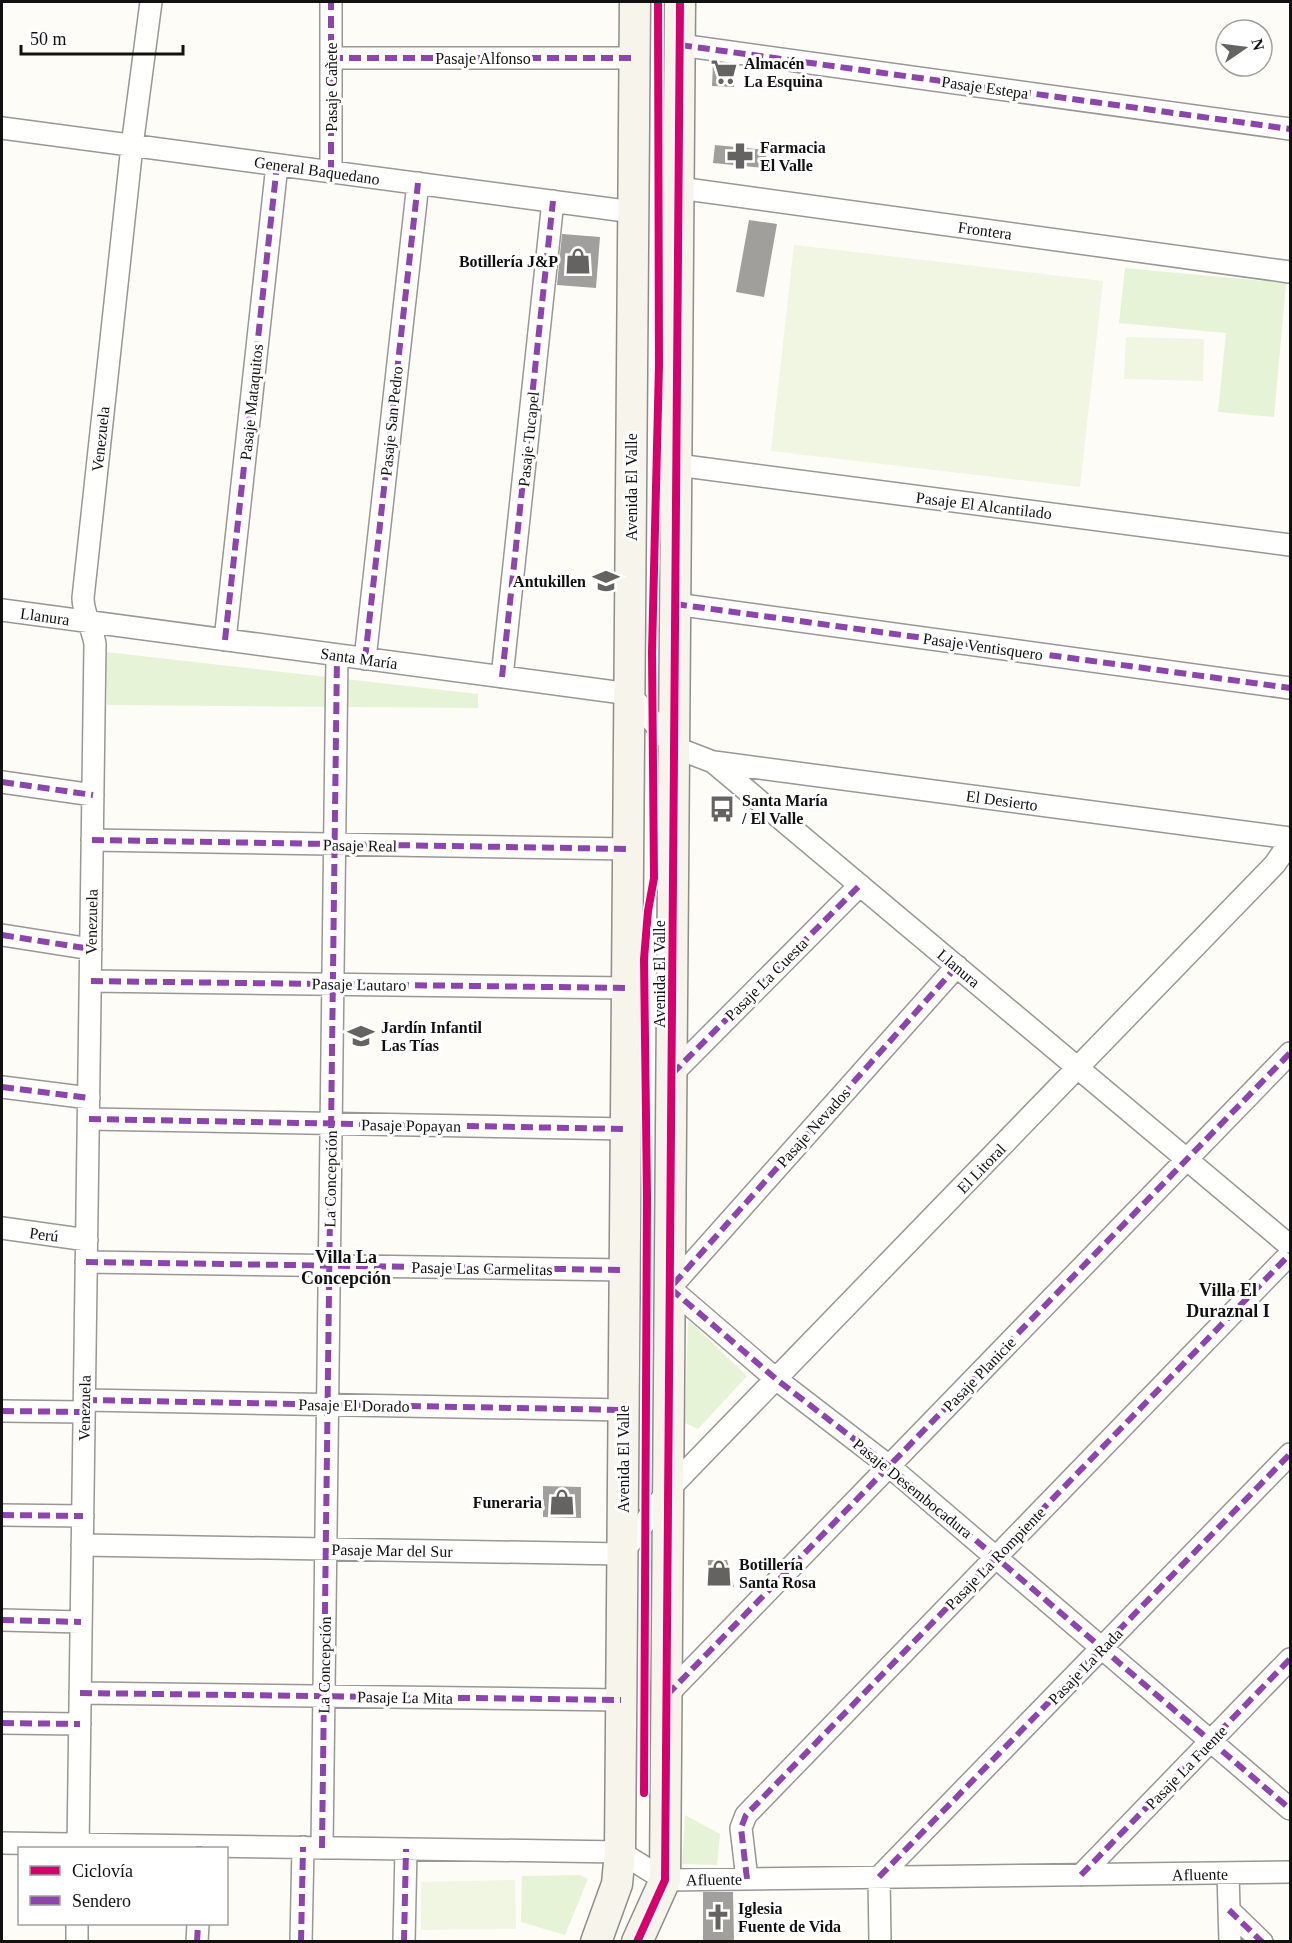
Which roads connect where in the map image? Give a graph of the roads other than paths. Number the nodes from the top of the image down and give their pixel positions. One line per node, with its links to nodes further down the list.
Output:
1 (151, 2): 10 (street, Venezuela)
2 (331, 2): 6 (street, Pasaje Cañete)
3 (635, 2): 7 (street, Avenida El Valle)
4 (680, 2): 5 (street, Avenida El Valle)
5 (680, 45): 9 (street, Pasaje Estepa); 14 (street, Avenida El Valle)
6 (331, 58): 7 (street, Pasaje Alfonso); 12 (street, Pasaje Cañete)
7 (634, 58): 16 (street, Avenida El Valle)
8 (2, 128): 10 (street, General Baquedano)
9 (1290, 129)
10 (132, 146): 11 (street, General Baquedano); 22 (street, Venezuela)
11 (277, 165): 12 (street, General Baquedano); 23 (street, Pasaje Mataquitos)
12 (331, 172): 13 (street, General Baquedano)
13 (418, 183): 15 (street, General Baquedano); 25 (street, Pasaje San Pedro)
14 (679, 188): 17 (street, Frontera); 18 (street, Avenida El Valle)
15 (553, 201): 16 (street, General Baquedano); 26 (street, Pasaje Tucapel)
16 (633, 212): 28 (street, Avenida El Valle)
17 (1290, 272)
18 (677, 465): 19 (street, Pasaje El Alcantilado); 20 (street, Avenida El Valle)
19 (1290, 545)
20 (675, 604): 27 (street, Pasaje Ventisquero); 29 (street, Avenida El Valle)
21 (2, 610): 22 (street, Llanura)
22 (89, 622): 23 (street, Santa María); 32 (street, Venezuela)
23 (225, 640): 24 (street, Santa María)
24 (337, 655): 25 (street, Santa María); 35 (street, La Concepción)
25 (365, 659): 26 (street, Santa María)
26 (502, 677): 28 (street, Santa María)
27 (1290, 688)
28 (630, 694): 29 (street, Llanura); 36 (street, Avenida El Valle)
29 (674, 747): 30 (street, Llanura); 46 (street, Avenida El Valle)
30 (713, 762): 34 (street, El Desierto); 37 (street, Llanura)
31 (2, 782): 32 (street)
32 (93, 795): 33 (street, Venezuela)
33 (92, 840): 35 (street, Pasaje Real); 39 (street, Venezuela)
34 (1290, 840): 45 (street, El Litoral)
35 (334, 844): 36 (street, Pasaje Real); 42 (street, La Concepción)
36 (628, 849): 43 (street, Avenida El Valle)
37 (860, 885): 40 (street, Llanura); 46 (street, Pasaje La Cuesta)
38 (2, 935): 39 (street)
39 (91, 949): 41 (street, Venezuela)
40 (957, 966): 45 (street, Llanura); 59 (street, Pasaje Nevados)
41 (90, 981): 42 (street, Pasaje Lautaro); 48 (street, Venezuela)
42 (333, 984): 43 (street, Pasaje Lautaro); 49 (street, La Concepción)
43 (627, 988): 50 (street, Avenida El Valle)
44 (1290, 1053): 51 (street, Pasaje Planicie)
45 (1078, 1068): 51 (street, Llanura); 60 (street, El Litoral)
46 (672, 1074): 59 (street, Avenida El Valle)
47 (2, 1086): 48 (street, Pasaje Popayan)
48 (89, 1108): 49 (street, Pasaje Popayan); 53 (street, Venezuela)
49 (331, 1124): 50 (street, Pasaje Popayan); 57 (street, La Concepción)
50 (626, 1129): 58 (street, Avenida El Valle)
51 (1187, 1160): 54 (street, Llanura); 66 (street, Pasaje Planicie)
52 (2, 1228): 53 (street, Perú)
53 (87, 1240): 56 (street, Venezuela)
54 (1290, 1246)
55 (1290, 1254): 73 (street, Pasaje La Rompiente)
56 (87, 1262): 57 (street, Pasaje Las Carmelitas); 62 (street, Venezuela)
57 (329, 1266): 58 (street, Pasaje Las Carmelitas); 61 (street, La Concepción)
58 (625, 1279): 59 (street); 63 (street, Avenida El Valle)
59 (670, 1288): 60 (street, Pasaje Desembocadura); 67 (street, Avenida El Valle)
60 (776, 1379): 66 (street, Pasaje Desembocadura); 67 (street, El Litoral)
61 (327, 1405): 62 (street, Pasaje El Dorado); 63 (street, Pasaje El Dorado); 71 (street, La Concepción)
62 (84, 1406): 64 (street, Pasaje El Dorado); 69 (street, Venezuela)
63 (624, 1410): 72 (street, Avenida El Valle)
64 (2, 1411)
65 (1290, 1454): 76 (street, Pasaje La Rada)
66 (889, 1466): 73 (street, Pasaje Desembocadura); 79 (street, Pasaje Planicie)
67 (668, 1490): 72 (street); 79 (street, Avenida El Valle)
68 (2, 1515): 69 (street)
69 (83, 1516): 70 (street, Venezuela)
70 (82, 1545): 71 (street, Pasaje Mar del Sur); 75 (street, Venezuela)
71 (326, 1549): 72 (street, Pasaje Mar del Sur); 80 (street, La Concepción)
72 (622, 1554): 81 (street, Avenida El Valle)
73 (996, 1557): 76 (street, Pasaje Desembocadura); 97 (street, Pasaje La Rompiente)
74 (2, 1620): 75 (street)
75 (81, 1622): 78 (street, Venezuela)
76 (1102, 1647): 84 (street, Pasaje Desembocadura); 96 (street, Pasaje La Rada)
77 (1290, 1659): 84 (street, Pasaje La Fuente)
78 (80, 1693): 80 (street, Pasaje La Mita); 83 (street, Venezuela)
79 (667, 1695): 98 (street, Avenida El Valle)
80 (324, 1696): 81 (street, Pasaje La Mita); 90 (street, La Concepción)
81 (621, 1700): 92 (street, Avenida El Valle)
82 (2, 1723): 83 (street)
83 (80, 1724): 87 (street, Venezuela)
84 (1212, 1740): 85 (street, Pasaje Desembocadura); 95 (street, Pasaje La Fuente)
85 (1290, 1809)
86 (2, 1843): 87 (street)
87 (78, 1846): 88 (street)
88 (199, 1847)
89 (228, 1847): 90 (street)
90 (313, 1848): 91 (street); 104 (street, La Concepción)
91 (406, 1849): 92 (street); 105 (street)
92 (620, 1852): 98 (street, Afluente); 106 (street, Avenida El Valle)
93 (1290, 1872): 94 (street, Afluente)
94 (1228, 1873): 95 (street, Afluente); 99 (street)
95 (1081, 1875): 96 (street, Afluente)
96 (879, 1877): 97 (street, Afluente); 108 (street)
97 (747, 1879): 98 (street, Afluente)
98 (665, 1880): 107 (street, Avenida El Valle)
99 (1229, 1910): 109 (street); 110 (street)
100 (77, 1925): 102 (street)
101 (198, 1925): 103 (street)
102 (77, 1941)
103 (197, 1941)
104 (302, 1941)
105 (404, 1941)
106 (596, 1941)
107 (637, 1941)
108 (880, 1941)
109 (1230, 1941)
110 (1262, 1941)

